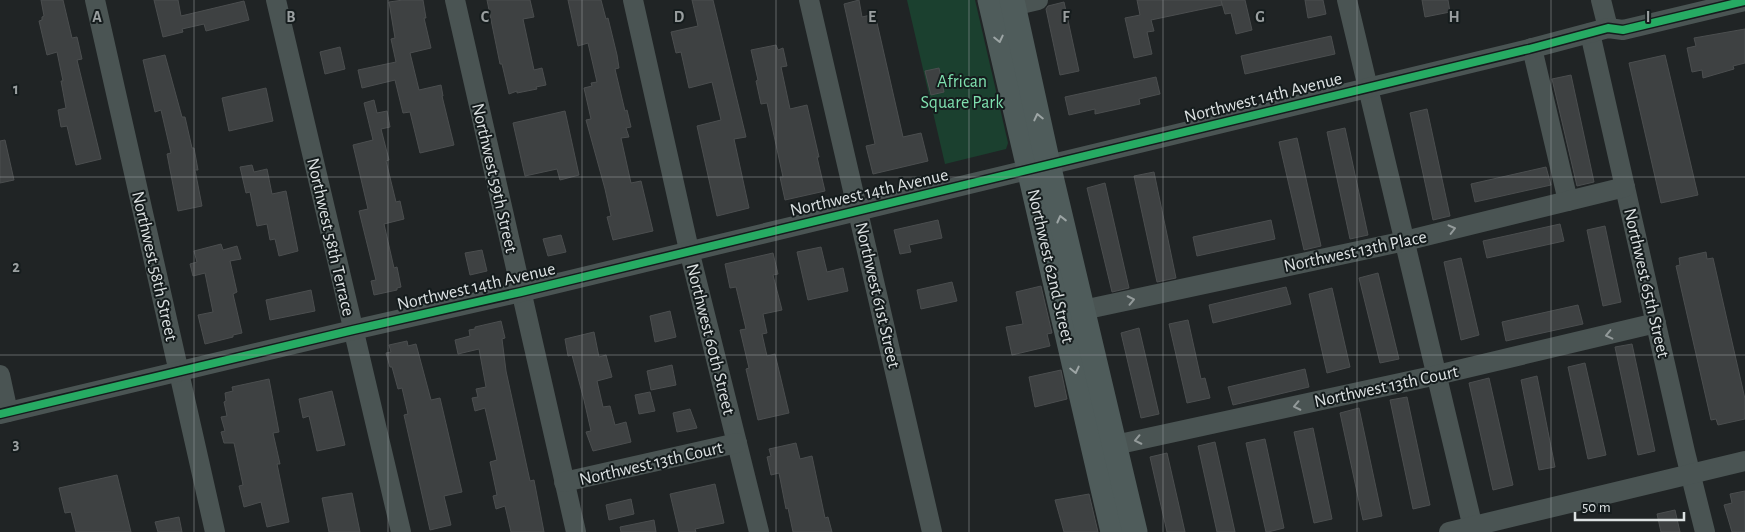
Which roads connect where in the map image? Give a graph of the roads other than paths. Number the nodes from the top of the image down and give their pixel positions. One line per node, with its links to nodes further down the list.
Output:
1 (95, 0): 25 (street, Northwest 58th Street)
2 (276, 0): 24 (street, Northwest 58th Terrace)
3 (455, 0): 21 (street, Northwest 59th Street)
4 (634, 0): 20 (street, Northwest 60th Street)
5 (809, 0): 18 (street, Northwest 61st Street)
6 (1038, 0): 11 (street)
7 (1347, 0): 14 (street)
8 (1601, 0): 12 (street, Northwest 65th Street)
9 (1692, 0): 12 (street, Northwest 14th Avenue)
10 (1745, 0): 12 (street, Northwest 14th Avenue)
11 (1005, 2): 15 (main road, Northwest 62nd Street)
12 (1599, 30): 13 (street, Northwest 14th Avenue); 16 (street, Northwest 65th Street)
13 (1532, 48): 14 (street, Northwest 14th Avenue); 17 (street)
14 (1368, 87): 15 (street, Northwest 14th Avenue); 19 (street)
15 (1039, 167): 18 (street, Northwest 14th Avenue); 22 (main road, Northwest 62nd Street, one-way to 15); 40 (main road, Northwest 62nd Street, one-way to 40)
16 (1625, 187): 17 (street, Northwest 13th Place); 23 (street, Northwest 65th Street)
17 (1568, 201): 19 (street, Northwest 13th Place, one-way to 17)
18 (858, 209): 20 (street, Northwest 14th Avenue); 39 (street, Northwest 61st Street)
19 (1405, 241): 22 (street, Northwest 13th Place, one-way to 19); 27 (street)
20 (689, 250): 21 (street, Northwest 14th Avenue); 29 (street, Northwest 60th Street)
21 (521, 292): 24 (street, Northwest 14th Avenue); 33 (street, Northwest 59th Street)
22 (1083, 310): 30 (main road, Northwest 62nd Street)
23 (1656, 324): 27 (street, Northwest 13th Court, one-way to 27); 32 (street, Northwest 65th Street)
24 (353, 330): 25 (street, Northwest 14th Avenue); 36 (street, Northwest 58th Terrace)
25 (179, 372): 28 (street, Northwest 14th Avenue); 35 (street, Northwest 58th Street)
26 (0, 375): 28 (street)
27 (1437, 376): 30 (street, Northwest 13th Court, one-way to 30); 34 (street)
28 (4, 413)
29 (737, 443): 33 (street, Northwest 13th Court); 38 (street, Northwest 60th Street)
30 (1115, 445): 41 (main road, Northwest 62nd Street)
31 (1745, 461): 32 (street)
32 (1691, 475): 34 (street); 43 (street, Northwest 65th Street)
33 (564, 482): 37 (street, Northwest 59th Street)
34 (1474, 529): 42 (street)
35 (215, 532)
36 (401, 532)
37 (576, 532)
38 (759, 532)
39 (932, 532)
40 (1113, 532)
41 (1135, 532)
42 (1449, 532)
43 (1705, 532)

